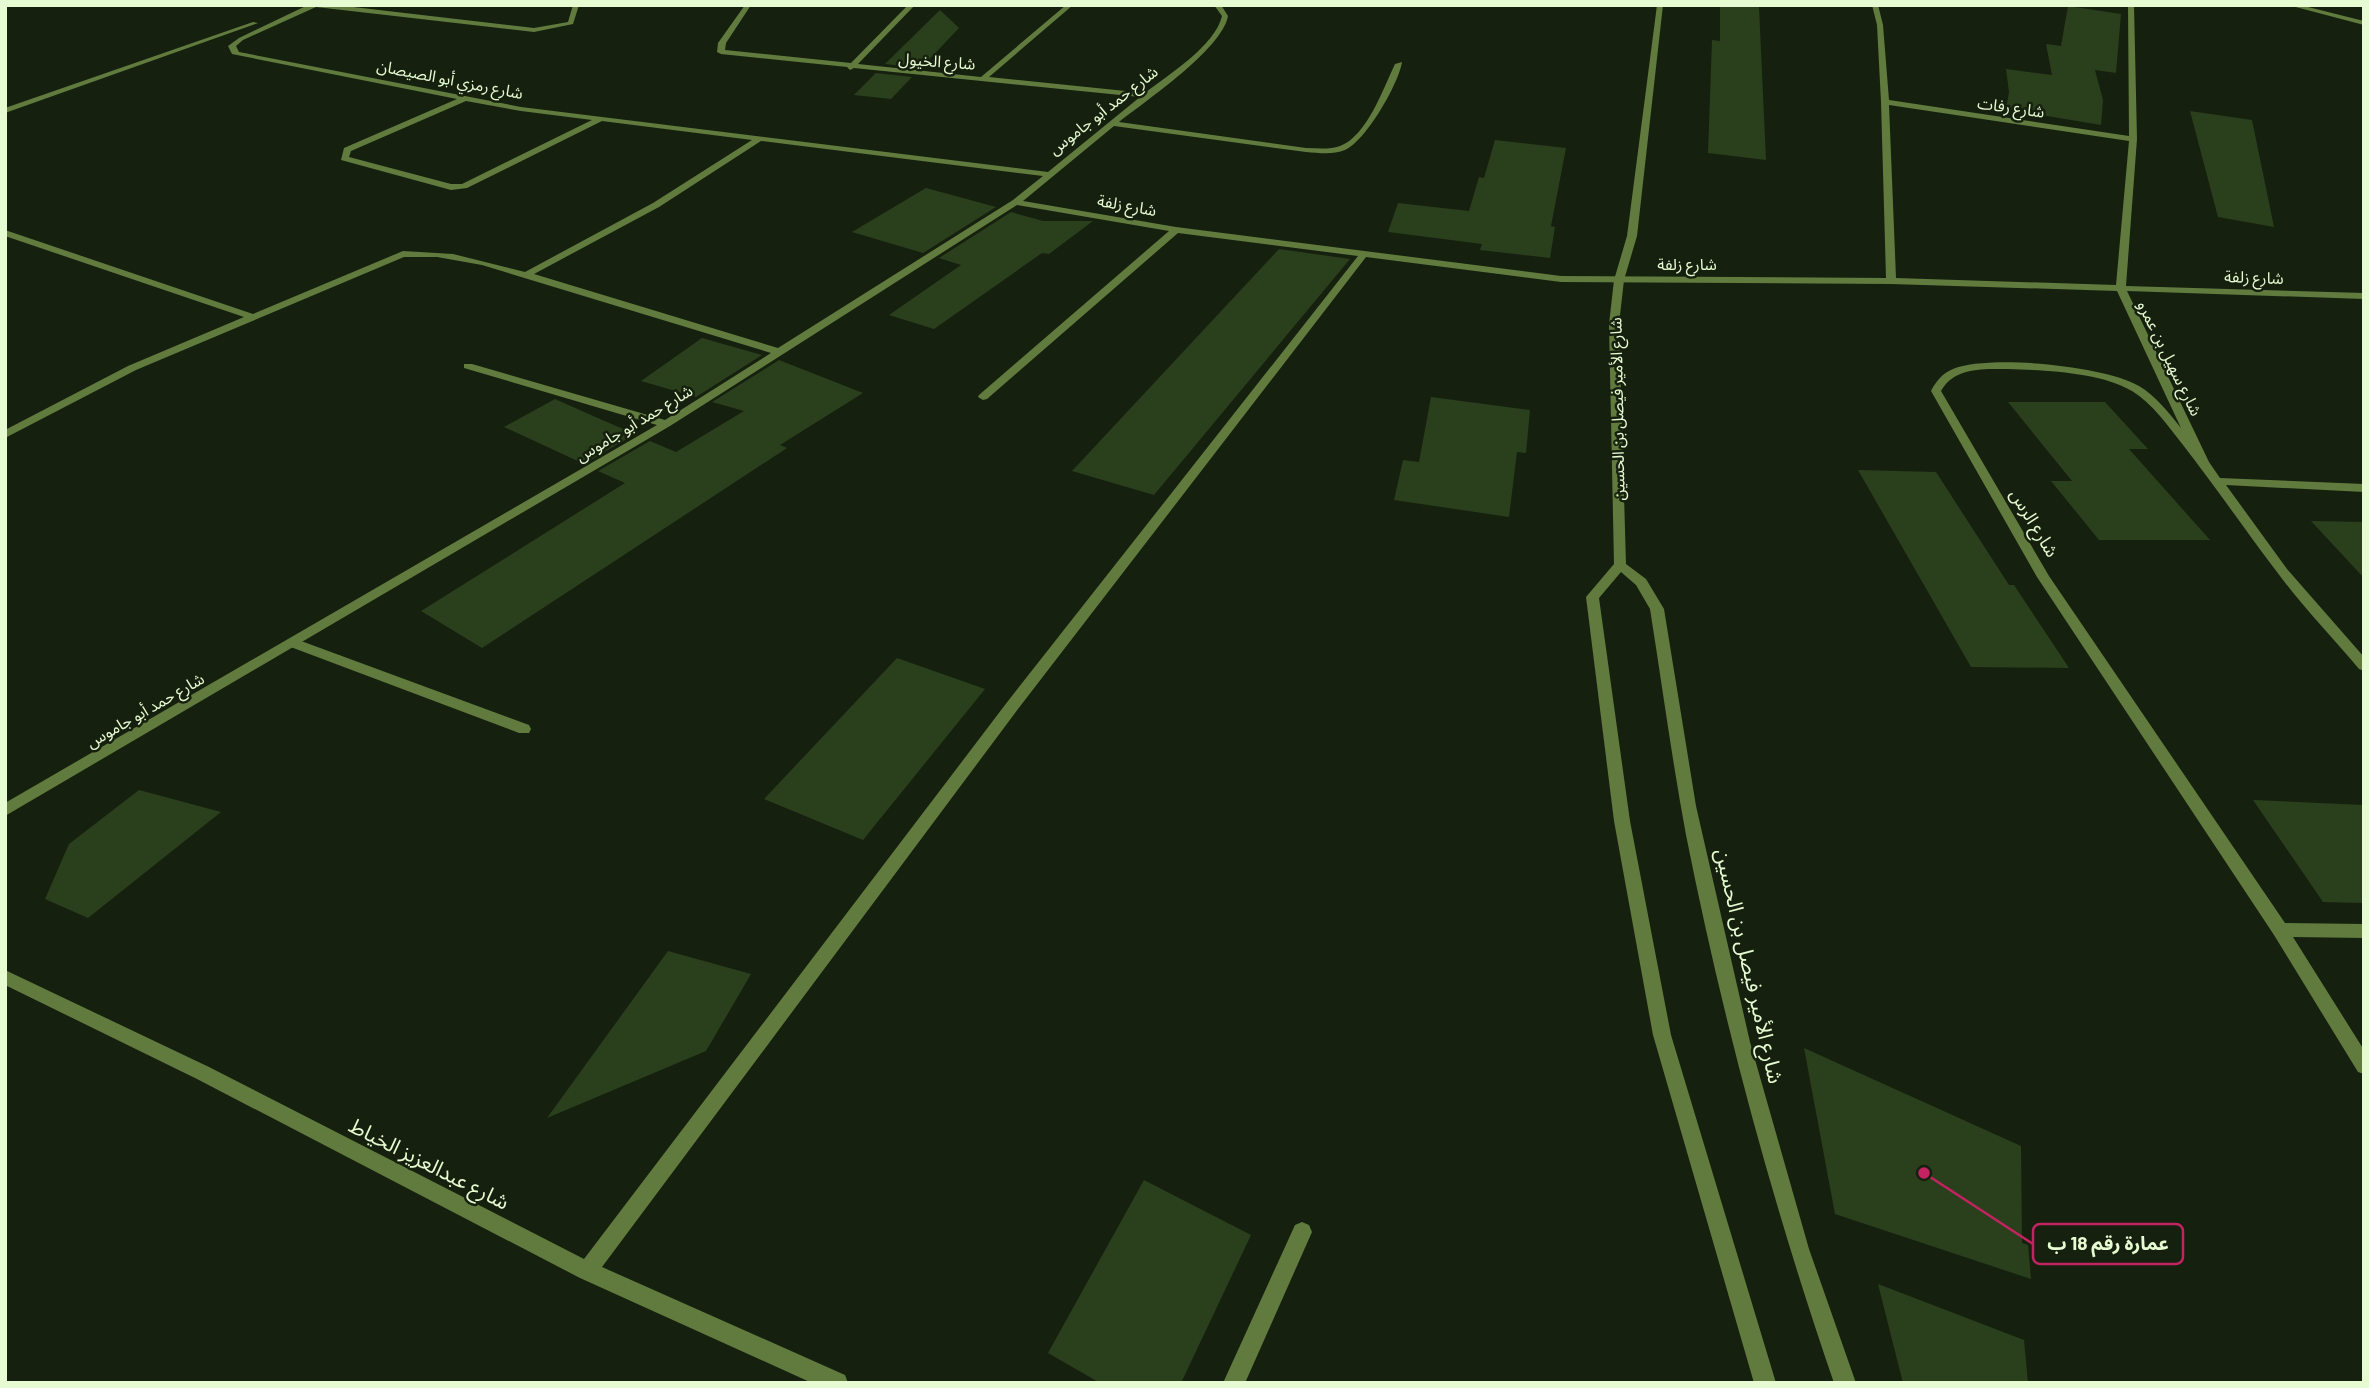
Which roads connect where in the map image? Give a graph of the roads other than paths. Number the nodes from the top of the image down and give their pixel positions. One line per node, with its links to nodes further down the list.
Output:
1 (302, 5): 19 (street)
2 (315, 5): 3 (street); 17 (street, شارع رمزي أبو الصيصان)
3 (576, 5)
4 (748, 5): 14 (street, شارع الخيول)
5 (912, 5): 14 (street)
6 (1217, 5): 16 (street, شارع حمد أبو جاموس)
7 (1660, 5): 30 (street, شارع الأمير فيصل بن الحسين)
8 (1875, 5): 18 (street)
9 (2131, 5): 23 (street, شارع سهيل بن عمرو)
10 (2291, 5): 12 (street)
11 (1064, 6): 15 (street)
12 (2364, 23)
13 (1399, 64): 21 (street)
14 (850, 68): 15 (street, شارع الخيول)
15 (983, 79): 16 (street, شارع الخيول)
16 (1147, 96): 21 (street, شارع حمد أبو جاموس)
17 (466, 98): 20 (street, شارع رمزي أبو الصيصان); 20 (street)
18 (1885, 102): 23 (street, شارع رفات); 31 (street)
19 (5, 111)
20 (599, 120): 22 (street, شارع رمزي أبو الصيصان)
21 (1116, 124): 24 (street, شارع حمد أبو جاموس)
22 (759, 139): 24 (street, شارع رمزي أبو الصيصان); 29 (street)
23 (2133, 139): 32 (street, شارع سهيل بن عمرو)
24 (1046, 174): 25 (street, شارع حمد أبو جاموس)
25 (1016, 202): 26 (street, شارع زلفة); 35 (street, شارع حمد أبو جاموس)
26 (1176, 230): 28 (street, شارع زلفة); 37 (street)
27 (5, 233): 34 (street)
28 (1364, 254): 30 (street, شارع زلفة); 53 (street)
29 (526, 275): 34 (street); 35 (street)
30 (1619, 280): 31 (street, شارع زلفة); 43 (street, شارع الأمير فيصل بن الحسين)
31 (1891, 281): 32 (street, شارع زلفة)
32 (2121, 289): 33 (street, شارع زلفة); 40 (street, شارع سهيل بن عمرو)
33 (2364, 296)
34 (250, 316): 39 (street)
35 (779, 352): 38 (street, شارع حمد أبو جاموس)
36 (468, 366): 38 (street)
37 (983, 397)
38 (666, 424): 44 (street, شارع حمد أبو جاموس)
39 (5, 435)
40 (2203, 462): 41 (street, شارع سهيل بن عمرو); 48 (street, شارع الرس)
41 (2216, 481): 42 (street); 45 (street, شارع سهيل بن عمرو)
42 (2364, 488)
43 (1620, 565): 56 (street); 57 (street, شارع الأمير فيصل بن الحسين)
44 (293, 643): 46 (street); 47 (street, شارع حمد أبو جاموس)
45 (2364, 666)
46 (524, 730)
47 (5, 810)
48 (2280, 930): 49 (street); 51 (street, شارع الرس)
49 (2364, 931)
50 (5, 977): 53 (street, شارع عبدالعزيز الخياط)
51 (2364, 1066)
52 (1302, 1233): 55 (street)
53 (587, 1271): 54 (street, شارع عبدالعزيز الخياط)
54 (837, 1383)
55 (1234, 1383)
56 (1765, 1383)
57 (1845, 1383)

